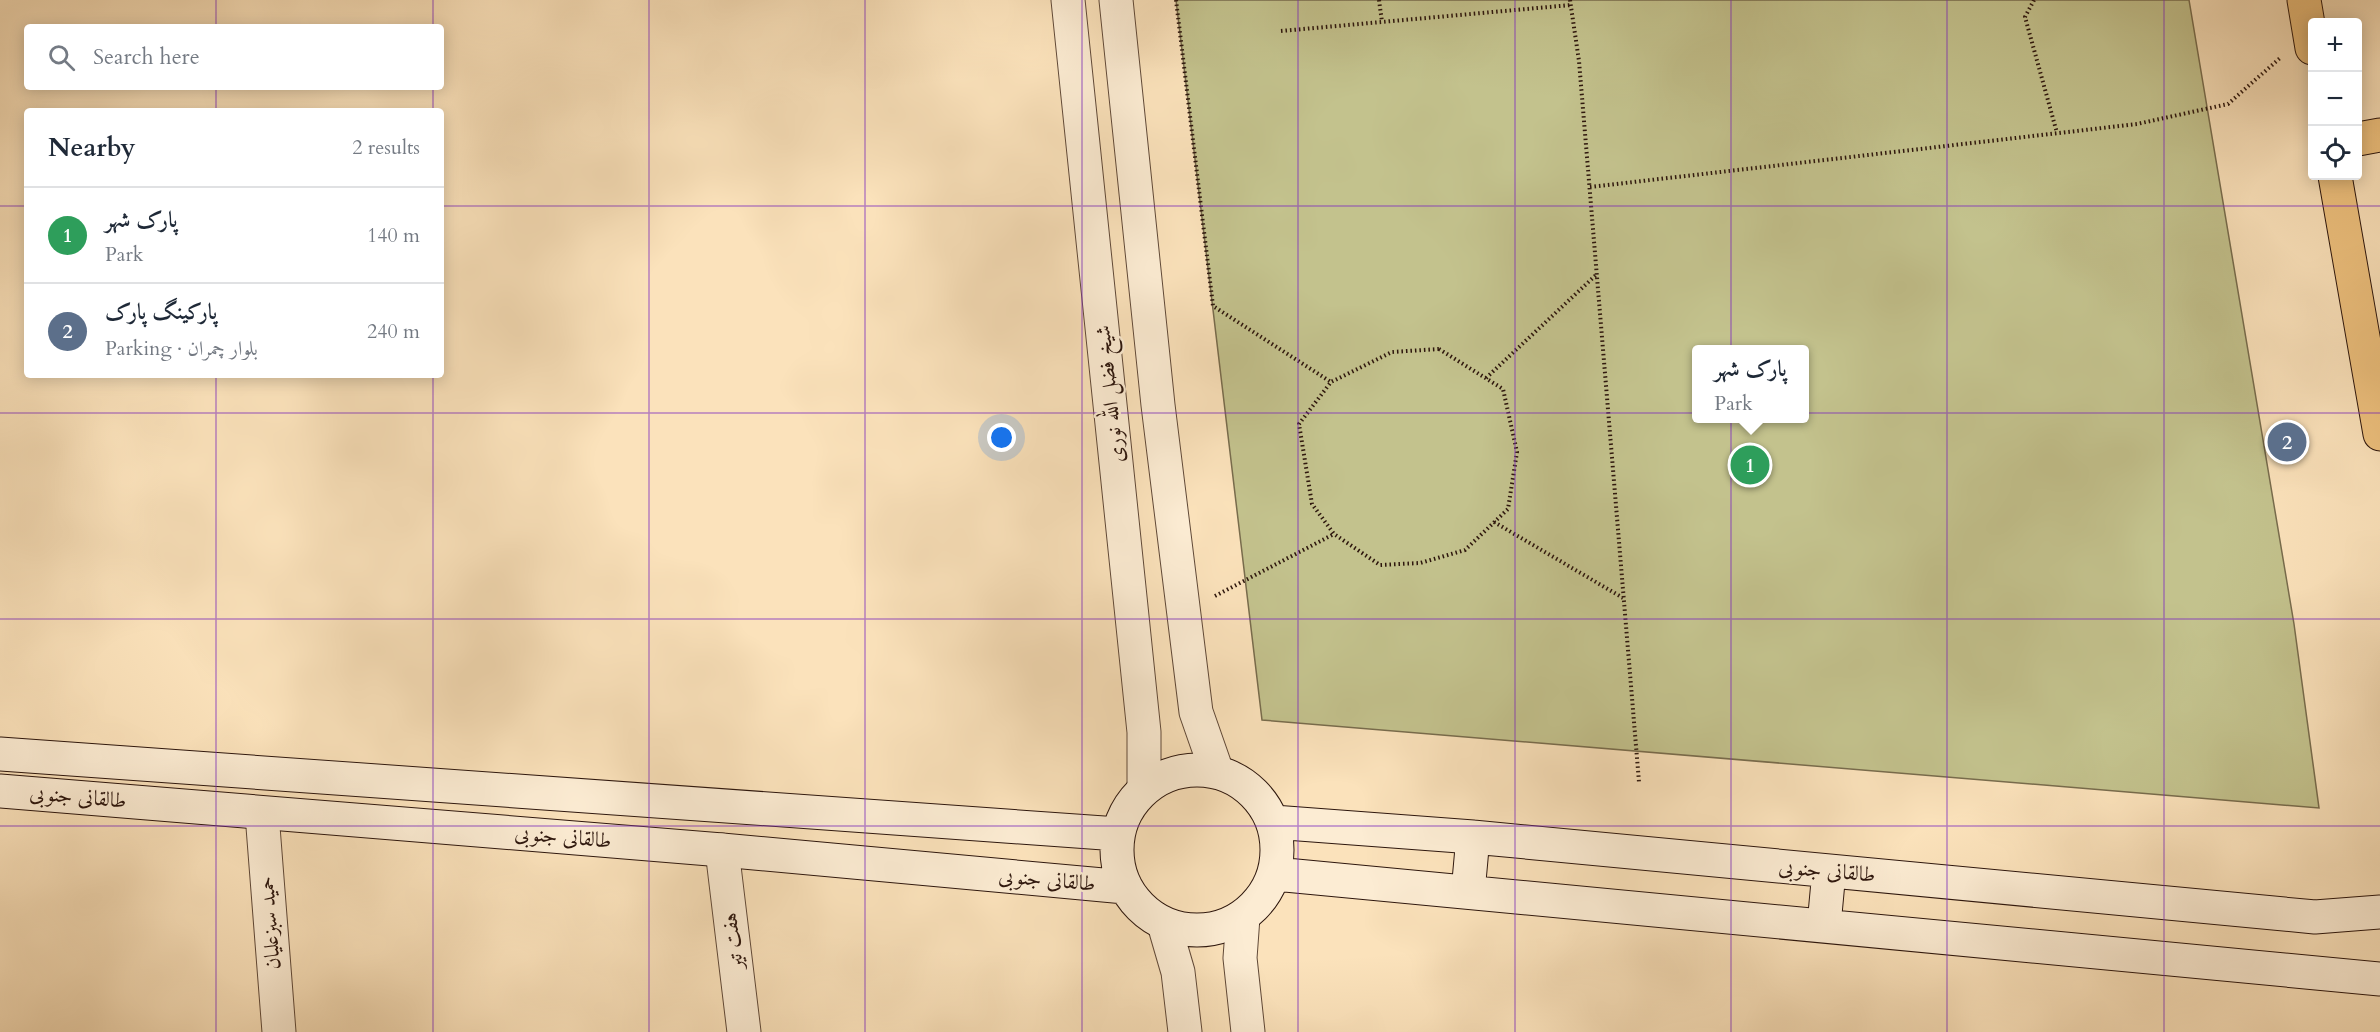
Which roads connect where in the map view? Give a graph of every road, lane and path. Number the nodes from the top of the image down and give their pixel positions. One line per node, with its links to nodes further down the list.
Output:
1 (1068, 0): 28 (main road, شیخ فضل الله نوری)
2 (1116, 0): 23 (main road)
3 (1176, 0): 19 (path)
4 (1379, 0): 8 (path)
5 (2034, 0): 12 (path)
6 (2304, 0): 9 (main road)
7 (1571, 3): 8 (path); 16 (path)
8 (1382, 22): 10 (path)
9 (2308, 23)
10 (1281, 31)
11 (2308, 42): 12 (path)
12 (2057, 133): 16 (path)
13 (2380, 135): 14 (main road)
14 (2362, 138)
15 (2336, 180): 20 (main road)
16 (1590, 187): 17 (path)
17 (1597, 274): 18 (path); 24 (path)
18 (1486, 378): 19 (path); 21 (path)
19 (1331, 382): 22 (path)
20 (2380, 434)
21 (1494, 522): 22 (path); 24 (path)
22 (1334, 534): 23 (path)
23 (1181, 596): 26 (main road)
24 (1623, 598): 27 (path)
25 (0, 754): 32 (main road, طالقانی جنوبی)
26 (1217, 772): 28 (main road); 31 (main road)
27 (1639, 782)
28 (1144, 789): 32 (main road)
29 (0, 790): 30 (main road, طالقانی جنوبی)
30 (262, 814): 34 (main road, طالقانی جنوبی); 44 (main road, حمید سبزعلیان)
31 (1273, 822): 33 (main road, طالقانی جنوبی); 36 (main road)
32 (1118, 834): 37 (main road)
33 (1473, 837): 35 (main road, طالقانی جنوبی); 38 (main road)
34 (722, 850): 37 (main road, طالقانی جنوبی); 45 (main road, هفت تیر)
35 (1829, 871): 39 (main road, طالقانی جنوبی); 42 (main road)
36 (1275, 874): 38 (main road); 40 (main road)
37 (1125, 887): 41 (main road)
38 (1468, 892): 42 (main road)
39 (2380, 912)
40 (1243, 917): 41 (main road); 47 (main road)
41 (1164, 924): 46 (main road)
42 (1824, 925): 43 (main road)
43 (2380, 979)
44 (279, 1032)
45 (744, 1032)
46 (1185, 1032)
47 (1248, 1032)

